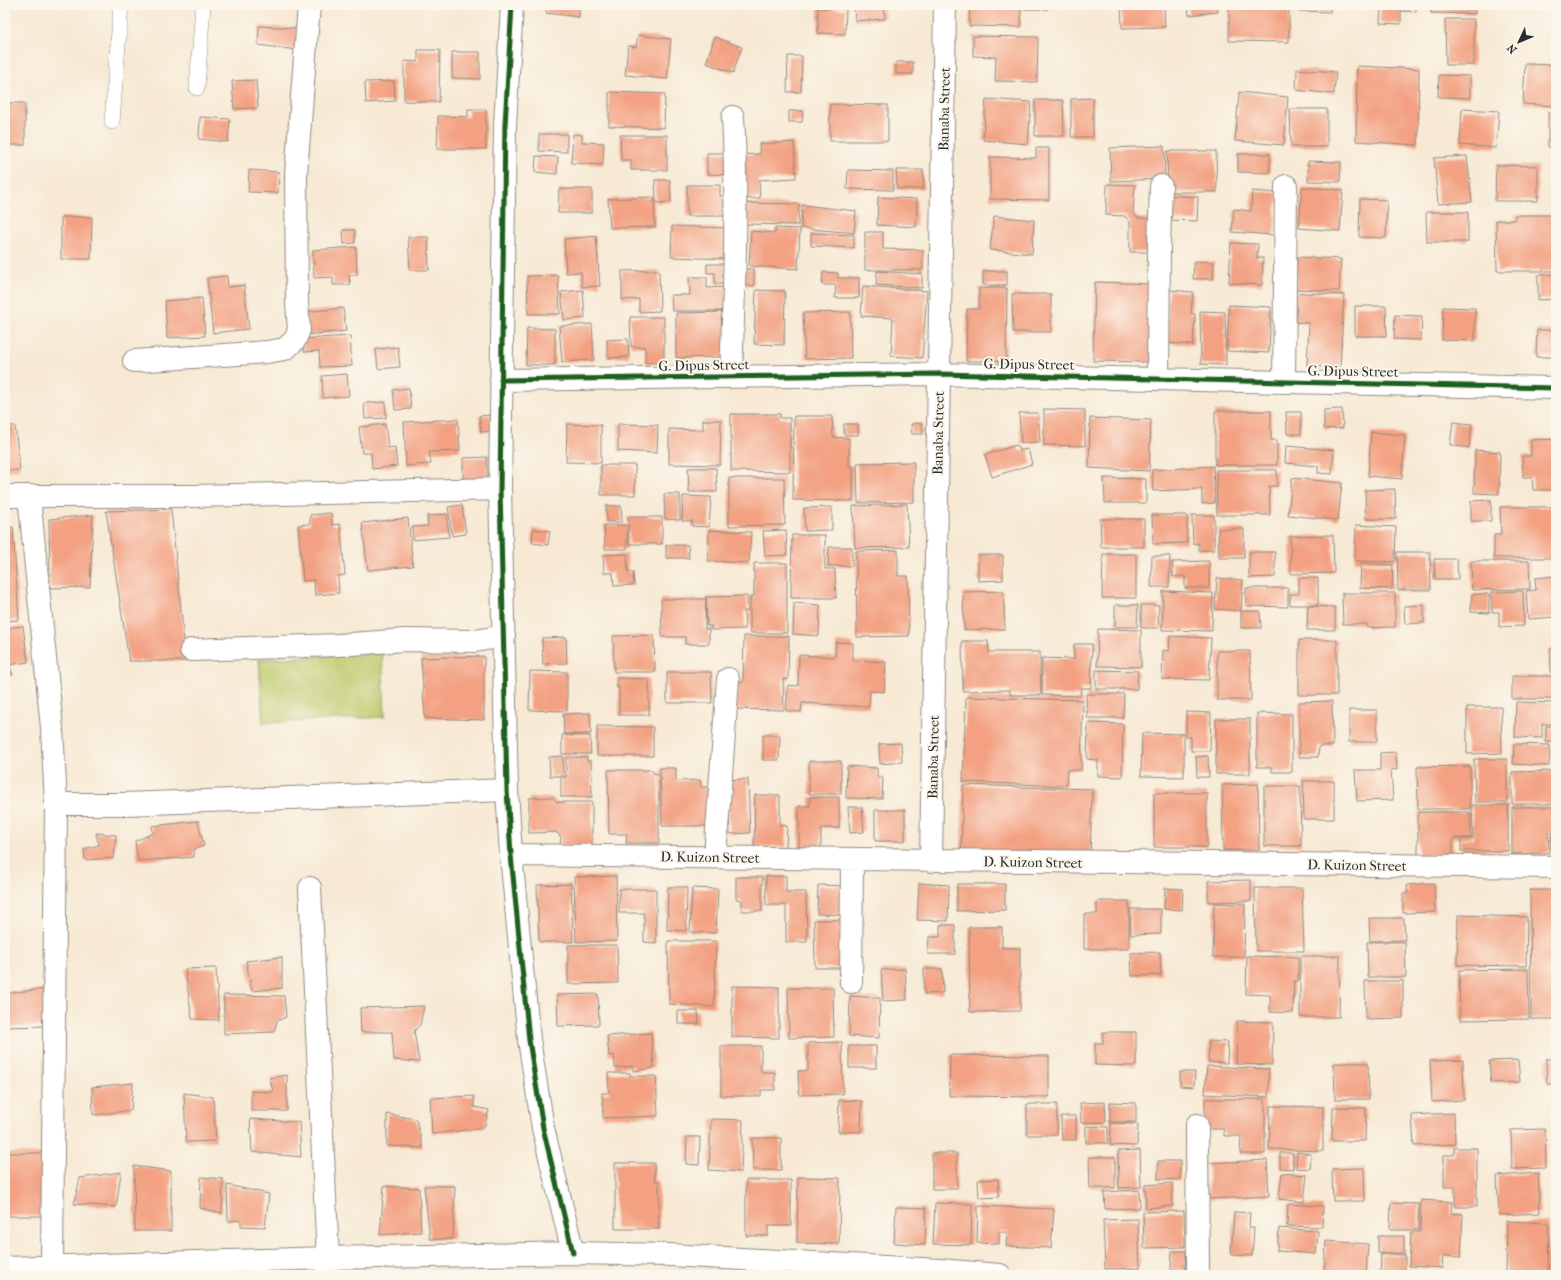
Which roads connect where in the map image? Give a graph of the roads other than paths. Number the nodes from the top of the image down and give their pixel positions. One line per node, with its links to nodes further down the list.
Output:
1 (121, 5): 8 (lane)
2 (203, 5): 6 (lane)
3 (309, 5): 11 (street)
4 (512, 5): 15 (street)
5 (946, 5): 12 (street, Banaba Street)
6 (197, 88)
7 (734, 117): 13 (street)
8 (112, 122)
9 (1161, 186): 14 (street)
10 (1286, 186): 16 (street)
11 (134, 361)
12 (939, 374): 13 (street, G. Dipus Street); 14 (street, G. Dipus Street); 29 (street, Banaba Street)
13 (731, 377): 15 (street, G. Dipus Street)
14 (1158, 379): 16 (street, G. Dipus Street)
15 (501, 380): 18 (street)
16 (1284, 382): 17 (street, G. Dipus Street)
17 (1556, 388)
18 (500, 489): 20 (street); 21 (street)
19 (5, 496): 20 (street)
20 (30, 496): 25 (street)
21 (504, 636): 22 (street); 24 (street)
22 (191, 650)
23 (728, 679): 27 (street)
24 (507, 790): 25 (street); 26 (street)
25 (56, 804): 35 (street)
26 (511, 855): 27 (street, D. Kuizon Street); 34 (street)
27 (715, 857): 28 (street, D. Kuizon Street)
28 (852, 860): 29 (street, D. Kuizon Street); 32 (street)
29 (931, 861): 30 (street, D. Kuizon Street)
30 (1556, 867)
31 (310, 888): 36 (street)
32 (851, 982)
33 (1197, 1125): 40 (street)
34 (573, 1253): 36 (street); 39 (street)
35 (52, 1267): 37 (street); 38 (street)
36 (327, 1267): 38 (street)
37 (5, 1268)
38 (196, 1269)
39 (1000, 1275)
40 (1198, 1275)

